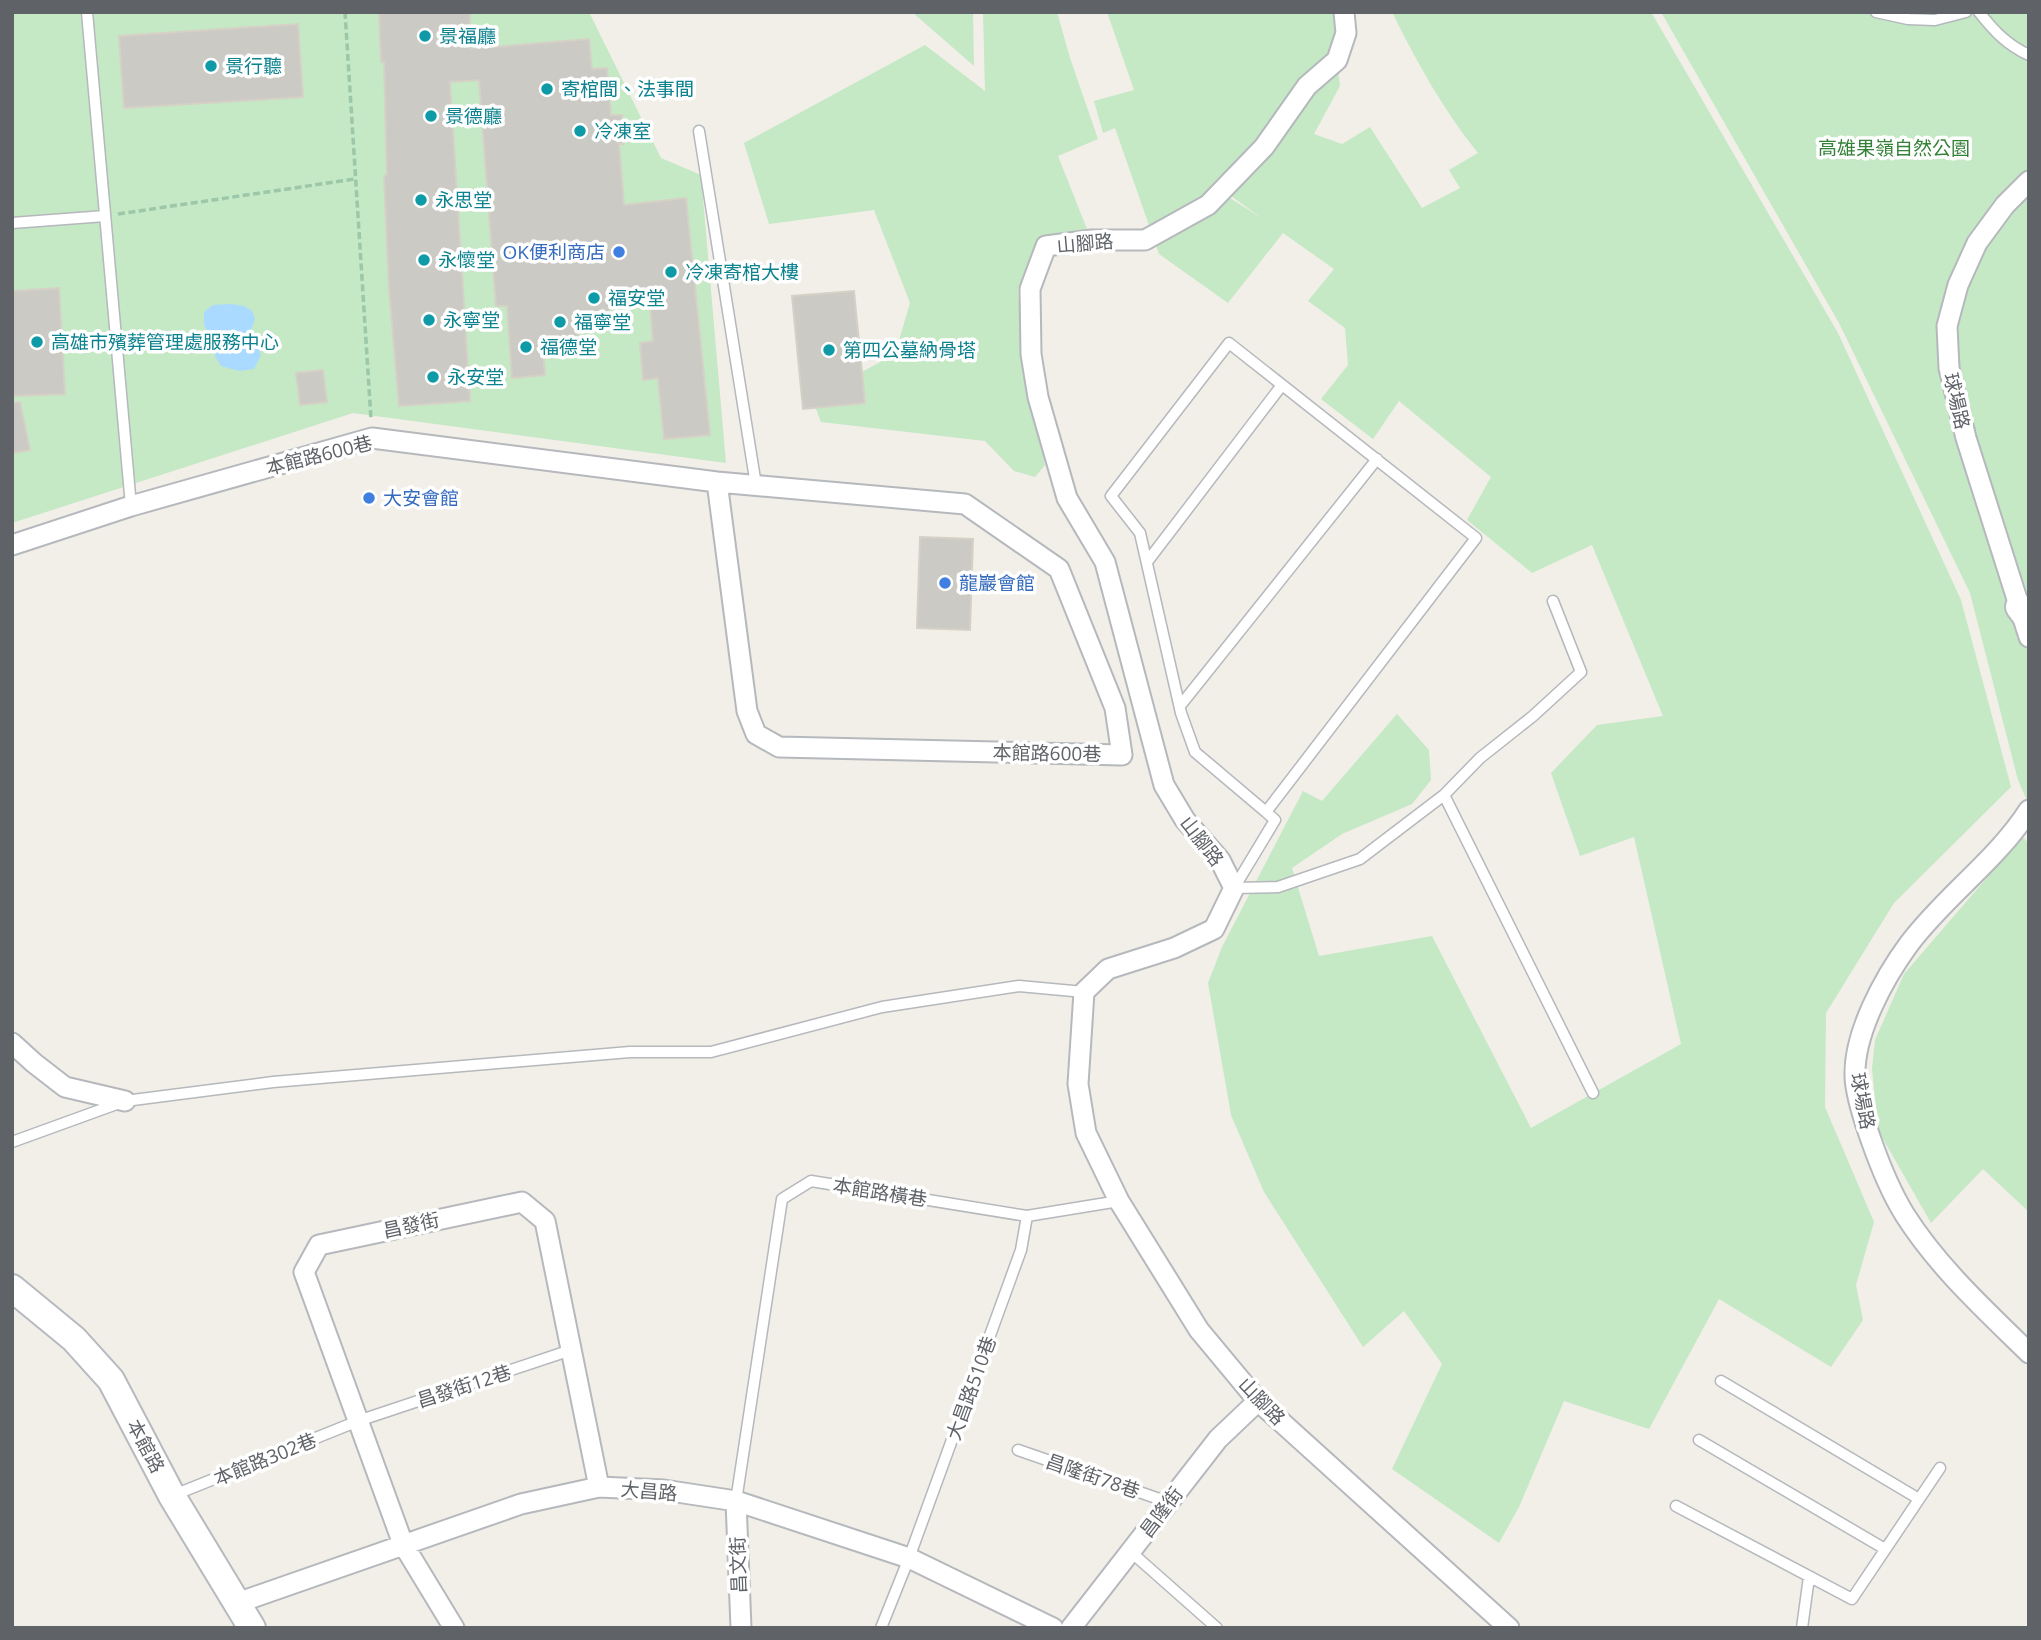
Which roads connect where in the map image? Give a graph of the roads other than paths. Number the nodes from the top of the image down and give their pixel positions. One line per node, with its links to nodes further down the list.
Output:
1 (87, 12): 9 (lane)
2 (1344, 12): 25 (street, 山腳路)
3 (1877, 12): 4 (lane)
4 (1966, 12)
5 (1979, 12): 6 (lane)
6 (2029, 55)
7 (699, 131): 14 (lane)
8 (2029, 181): 19 (street, 球場路)
9 (106, 216): 10 (lane); 15 (lane)
10 (12, 223)
11 (1282, 385): 12 (lane); 17 (lane); 17 (lane)
12 (1377, 459): 21 (lane); 24 (lane)
13 (717, 482): 14 (street, 本館路600巷); 14 (street, 本館路600巷); 15 (street, 本館路600巷)
14 (756, 485)
15 (131, 506): 16 (street, 本館路600巷)
16 (12, 545)
17 (1147, 562): 21 (lane)
18 (1553, 601): 22 (lane)
19 (2024, 614): 20 (street, 球場路)
20 (2029, 636)
21 (1180, 706): 24 (lane)
22 (1444, 795): 25 (lane); 28 (lane)
23 (2029, 810): 35 (street, 球場路)
24 (1266, 812): 25 (lane)
25 (1234, 888): 26 (street, 山腳路)
26 (1084, 992): 29 (lane); 31 (street, 山腳路)
27 (12, 1043): 29 (street)
28 (1593, 1093)
29 (125, 1101): 30 (lane)
30 (12, 1142)
31 (1119, 1201): 32 (lane, 本館路橫巷); 37 (street, 山腳路)
32 (1027, 1216): 45 (lane, 本館路橫巷); 51 (lane, 大昌路510巷)
33 (12, 1288): 43 (street, 本館路)
34 (571, 1350): 38 (lane, 昌發街12巷); 38 (street, 昌發街); 42 (street, 昌發街)
35 (2029, 1353)
36 (1721, 1381): 44 (lane)
37 (1258, 1401): 46 (street, 昌隆街); 61 (street, 山腳路)
38 (358, 1421): 43 (lane, 本館路302巷); 48 (street, 昌發街)
39 (1699, 1440): 49 (lane)
40 (1018, 1450): 46 (lane, 昌隆街78巷)
41 (1940, 1468): 44 (lane)
42 (599, 1487): 45 (street, 大昌路); 48 (street, 大昌路)
43 (172, 1496): 53 (street, 本館路)
44 (1919, 1499): 49 (lane)
45 (736, 1502): 51 (street, 大昌路); 56 (street, 昌文街)
46 (1168, 1502): 50 (street, 昌隆街)
47 (1676, 1506): 52 (lane)
48 (403, 1545): 53 (street, 大昌路); 55 (street)
49 (1885, 1549): 52 (lane)
50 (1131, 1552): 59 (street, 昌隆街); 60 (lane)
51 (909, 1558): 57 (lane, 大昌路510巷); 58 (street, 大昌路)
52 (1809, 1577): 62 (lane)
53 (237, 1603): 54 (street, 本館路)
54 (252, 1628)
55 (454, 1628)
56 (741, 1628)
57 (881, 1628)
58 (1053, 1628)
59 (1071, 1628)
60 (1217, 1628)
61 (1509, 1628)
62 (1802, 1628)

